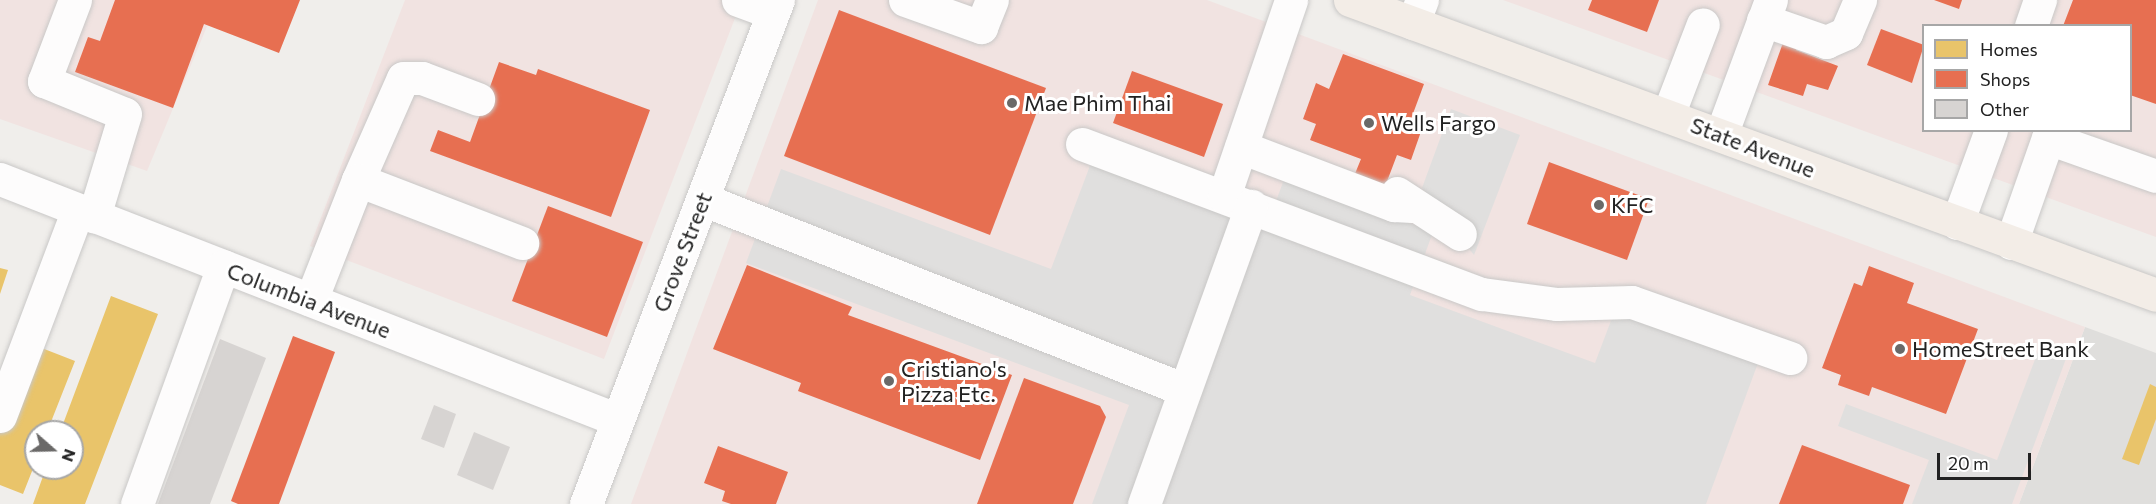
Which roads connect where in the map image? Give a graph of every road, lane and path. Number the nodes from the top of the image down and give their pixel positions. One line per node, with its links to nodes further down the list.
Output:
1 (75, 0): 28 (street)
2 (738, 0): 9 (street)
3 (905, 0): 4 (street)
4 (992, 0)
5 (1291, 0): 18 (street)
6 (1350, 0): 11 (main road, State Avenue)
7 (1860, 0): 10 (street)
8 (2040, 0): 13 (street)
9 (775, 7): 25 (street, Grove Street)
10 (1767, 10): 17 (street)
11 (1417, 11): 15 (main road, State Avenue)
12 (1702, 24): 15 (street)
13 (2032, 24)
14 (478, 99): 23 (street)
15 (1668, 115): 17 (main road, State Avenue)
16 (1990, 132): 29 (street)
17 (1721, 135): 29 (main road, State Avenue)
18 (1244, 139): 20 (street); 26 (street); 27 (street)
19 (1082, 144): 26 (street)
20 (1355, 174)
21 (2156, 176): 32 (street)
22 (0, 179): 28 (street, Columbia Avenue)
23 (358, 180): 31 (street); 35 (street)
24 (1386, 186): 27 (street)
25 (702, 199): 37 (street); 39 (street, Grove Street)
26 (1238, 201): 36 (street); 37 (street)
27 (1412, 206): 30 (street)
28 (86, 213): 33 (street, Columbia Avenue); 38 (street)
29 (1957, 223): 32 (main road, State Avenue)
30 (1460, 234)
31 (522, 243)
32 (2011, 243): 34 (main road, State Avenue)
33 (223, 266): 35 (street, Columbia Avenue); 40 (street)
34 (2154, 288)
35 (311, 300): 39 (street, Columbia Avenue)
36 (1790, 358)
37 (1185, 390): 42 (street)
38 (0, 416)
39 (618, 420): 41 (street, Grove Street)
40 (137, 504)
41 (586, 504)
42 (1144, 504)

